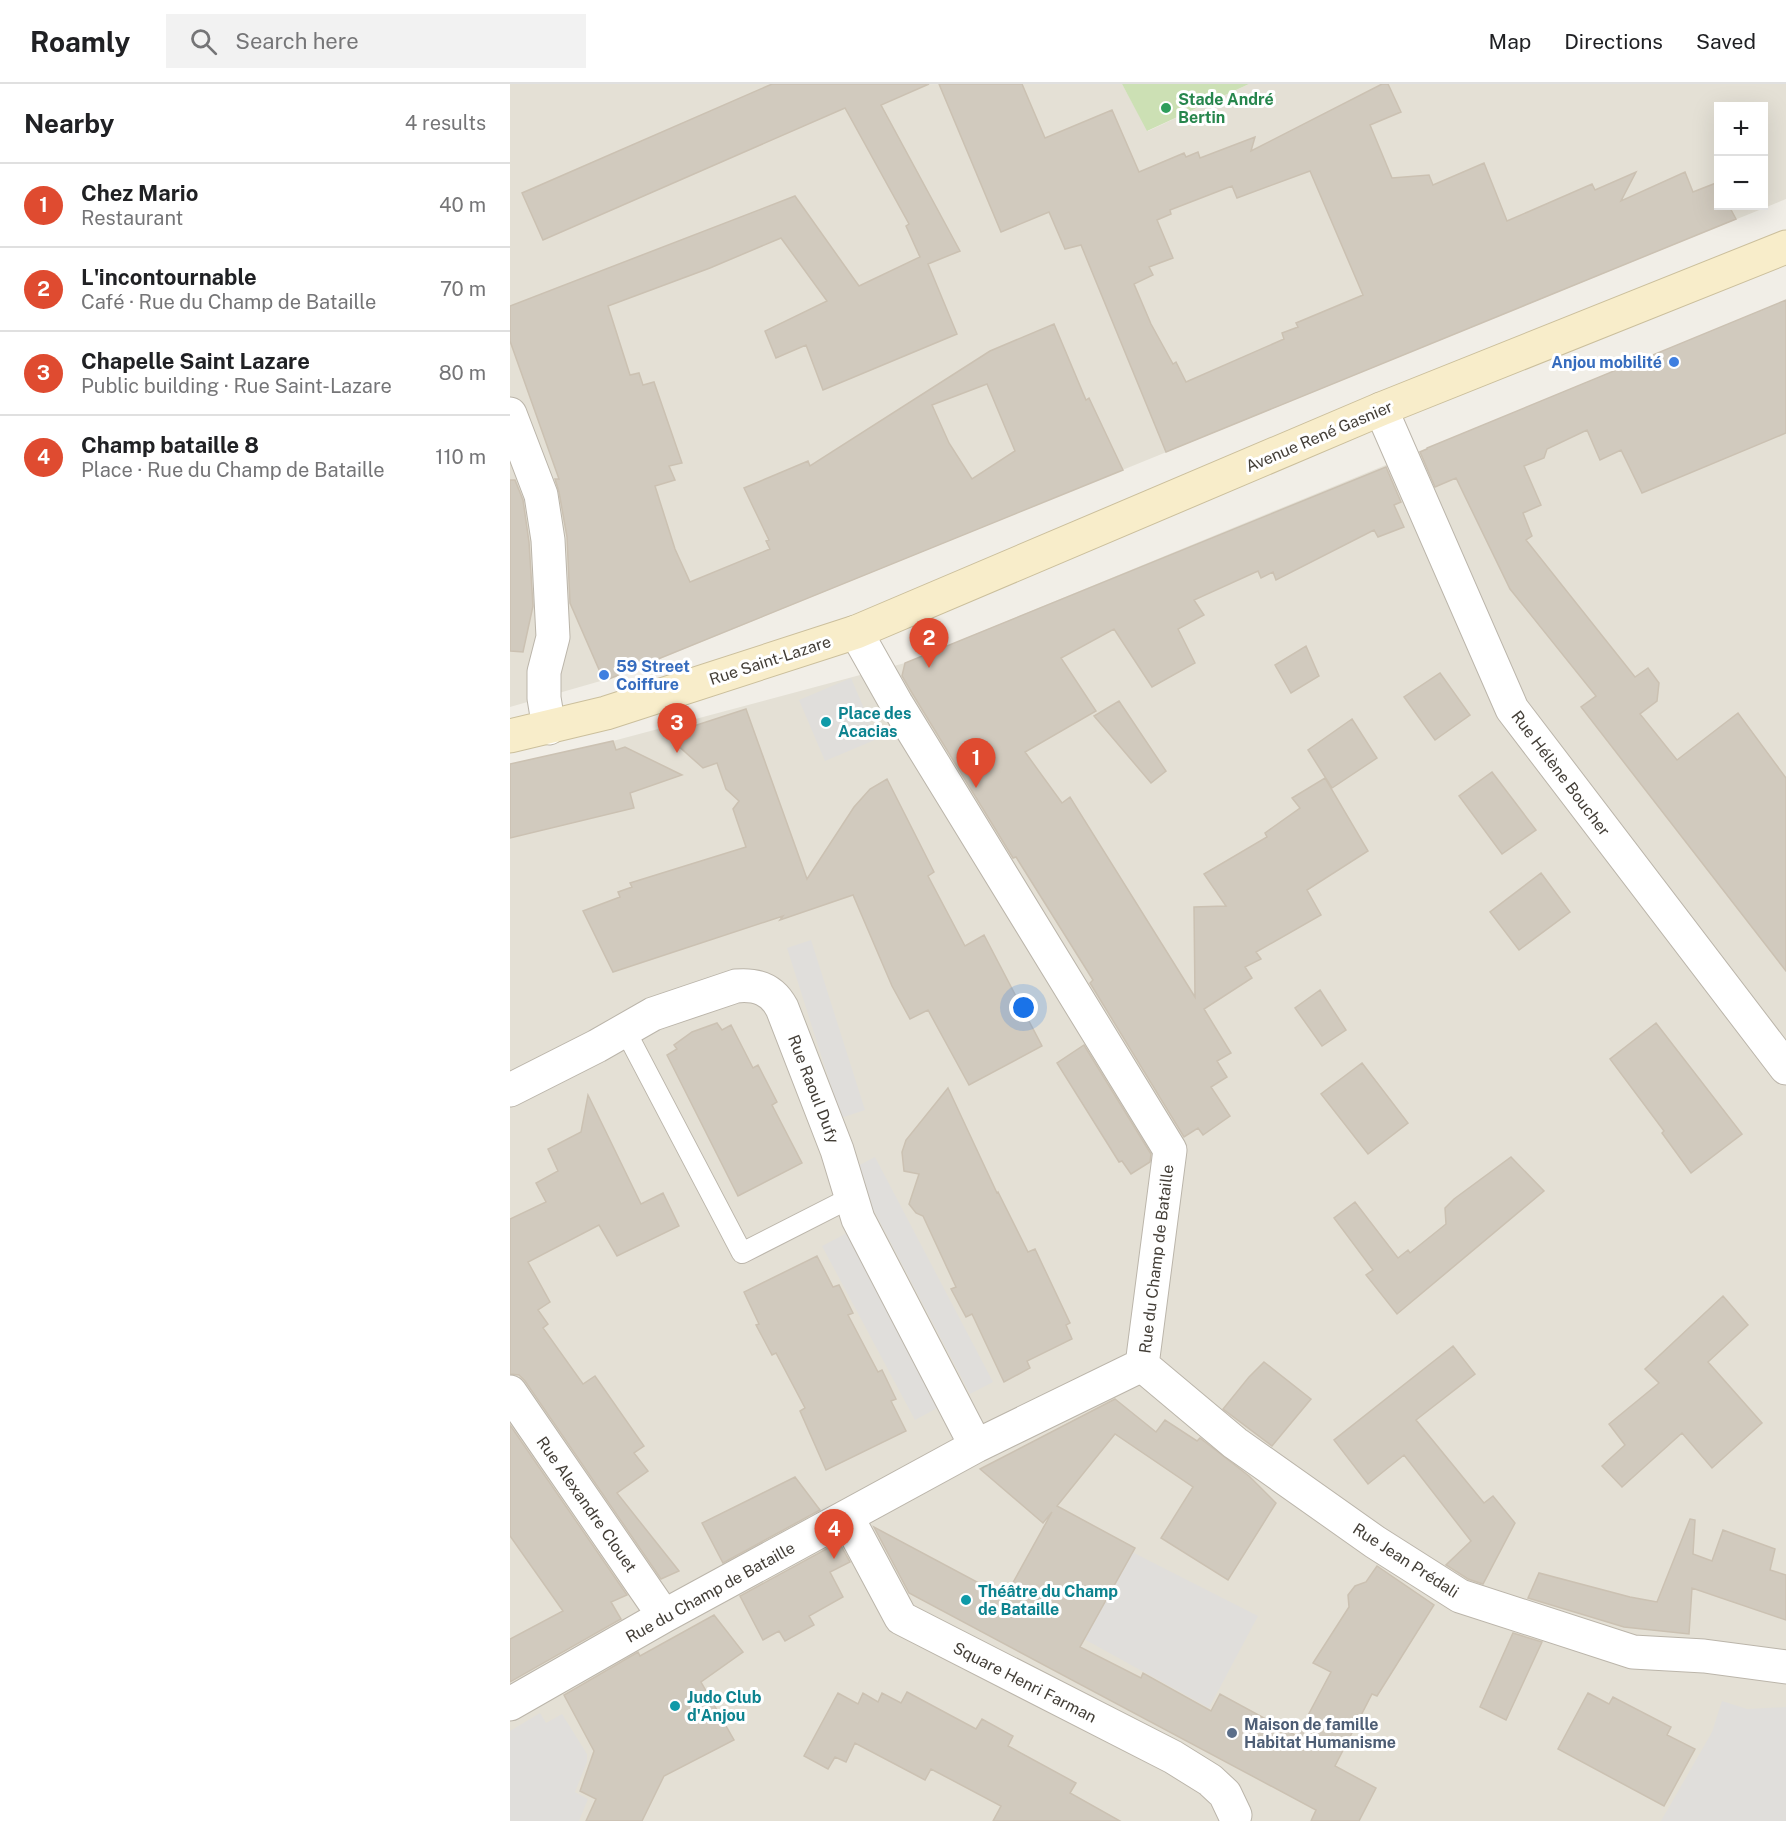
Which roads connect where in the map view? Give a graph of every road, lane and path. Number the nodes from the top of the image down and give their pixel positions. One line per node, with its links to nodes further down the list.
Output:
1 (1786, 247): 2 (main road, Avenue René Gasnier)
2 (1381, 409): 4 (main road, Avenue René Gasnier); 8 (street, Rue Hélène Boucher)
3 (510, 414): 5 (street)
4 (856, 632): 5 (main road, Rue Saint-Lazare); 11 (street, Rue du Champ de Bataille)
5 (549, 728): 6 (main road, Rue Saint-Lazare)
6 (510, 736)
7 (625, 1030): 9 (street, Rue Raoul Dufy); 10 (lane); 10 (street, Rue Raoul Dufy)
8 (1786, 1068)
9 (510, 1090)
10 (852, 1197): 13 (street, Rue Raoul Dufy)
11 (1142, 1365): 13 (street, Rue du Champ de Bataille); 16 (street, Rue Jean Prédali)
12 (510, 1392): 15 (street, Rue Alexandre Clouet)
13 (976, 1446): 14 (street, Rue du Champ de Bataille)
14 (847, 1517): 15 (street, Rue du Champ de Bataille); 18 (street, Square Henri Farman)
15 (664, 1616): 17 (street, Rue du Champ de Bataille)
16 (1786, 1667)
17 (510, 1704)
18 (1235, 1815)

